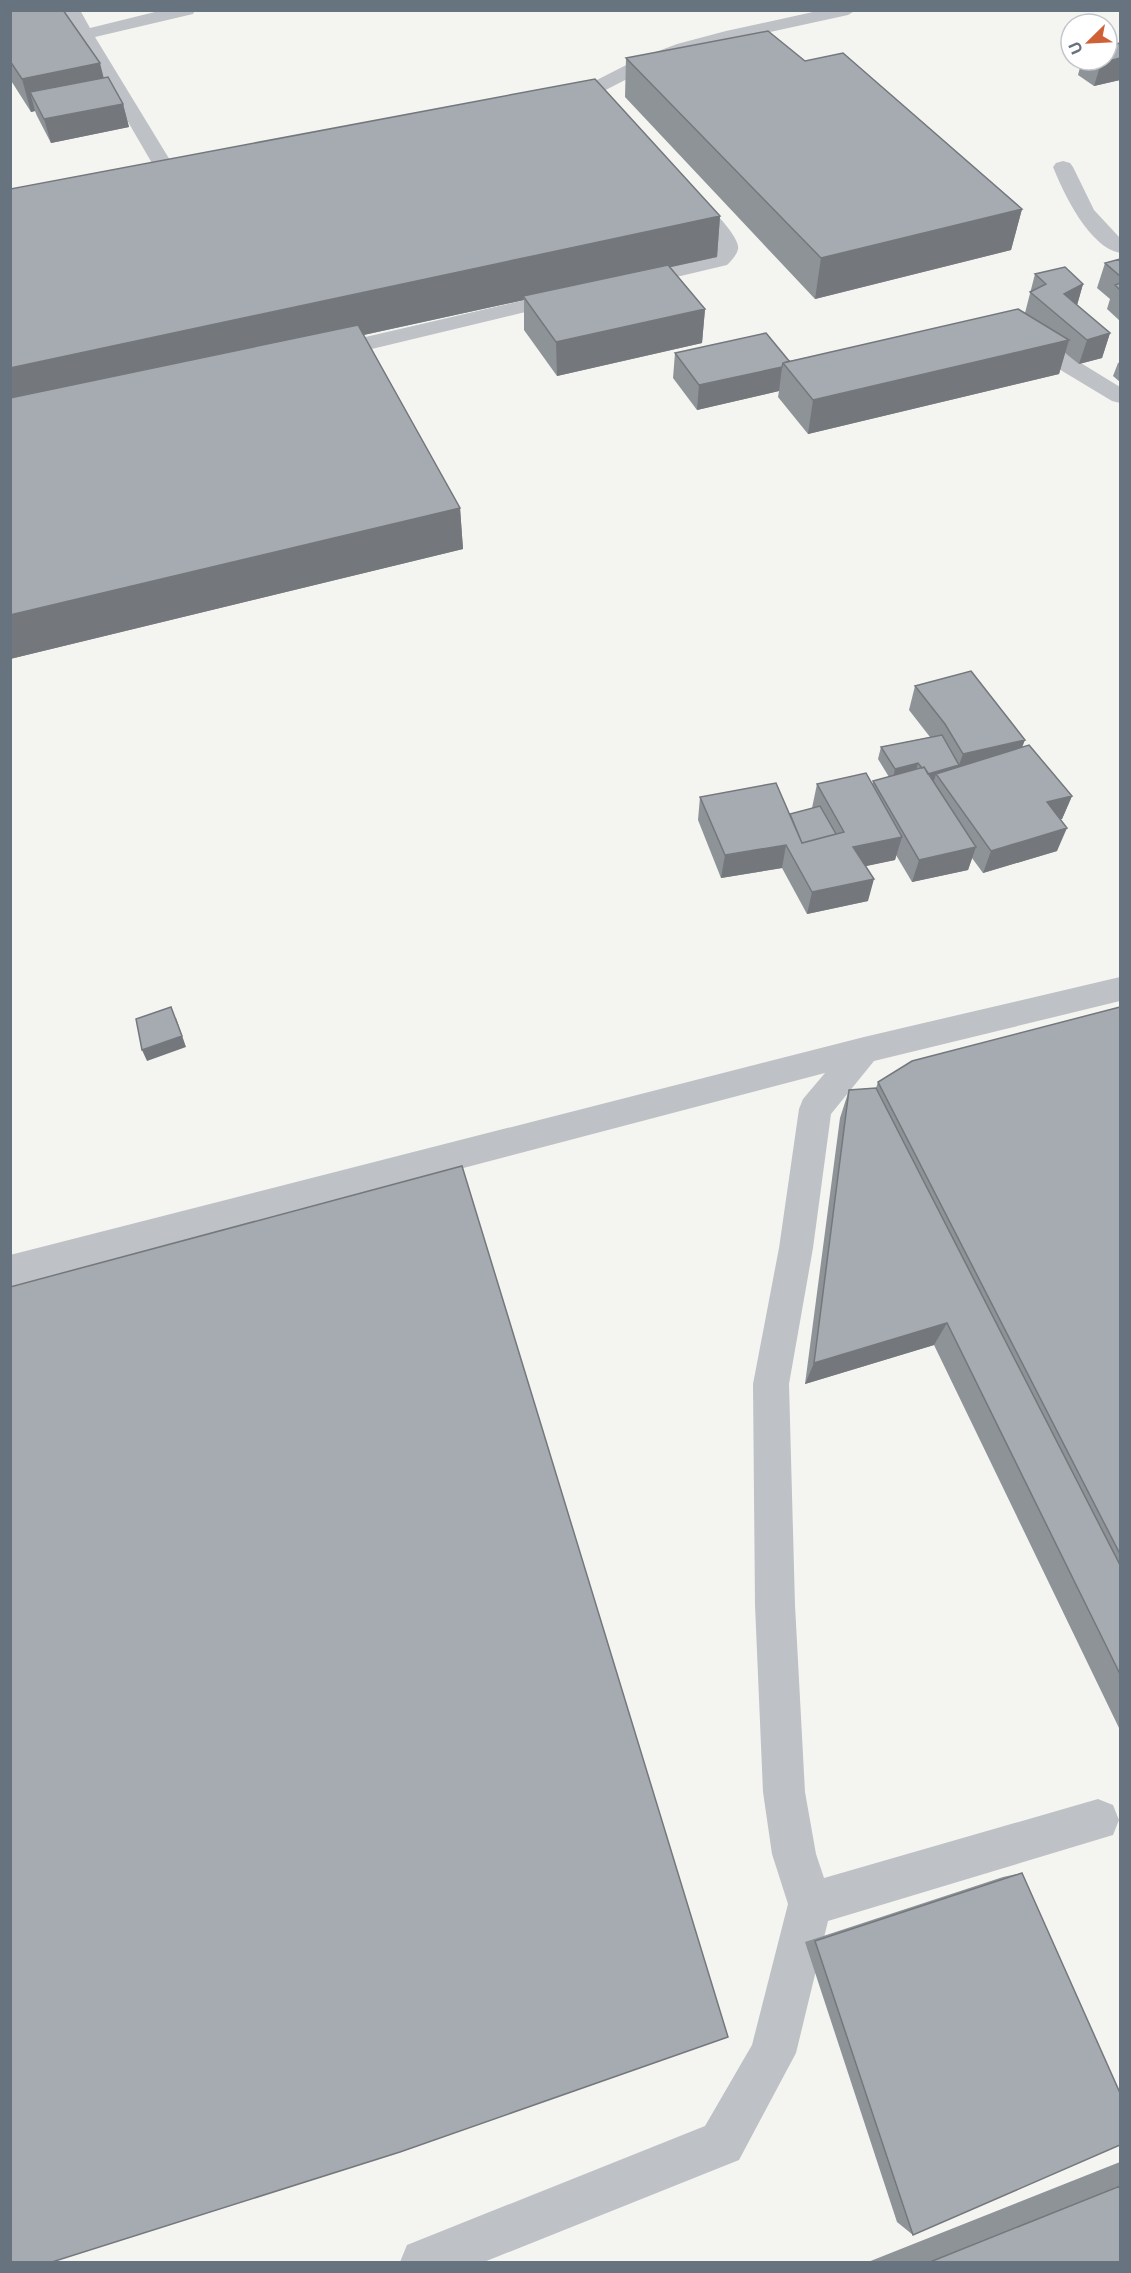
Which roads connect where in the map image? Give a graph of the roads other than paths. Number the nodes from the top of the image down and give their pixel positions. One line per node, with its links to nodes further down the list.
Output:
1 (71, 10): 4 (street)
2 (187, 10): 4 (street)
3 (848, 10): 5 (street)
4 (85, 34): 10 (street)
5 (592, 90): 6 (street); 7 (street)
6 (534, 100)
7 (608, 107)
8 (189, 166): 10 (street)
9 (1063, 167): 13 (street)
10 (166, 170): 11 (street)
11 (143, 174)
12 (672, 178): 14 (street)
13 (1120, 247)
14 (615, 285)
15 (592, 291): 17 (street)
16 (1037, 346): 18 (street)
17 (301, 359)
18 (1120, 396)
19 (1120, 989): 20 (street)
20 (864, 1050): 21 (street); 23 (street)
21 (10, 1271)
22 (1098, 1820): 23 (street)
23 (810, 1904): 24 (street)
24 (424, 2262)

